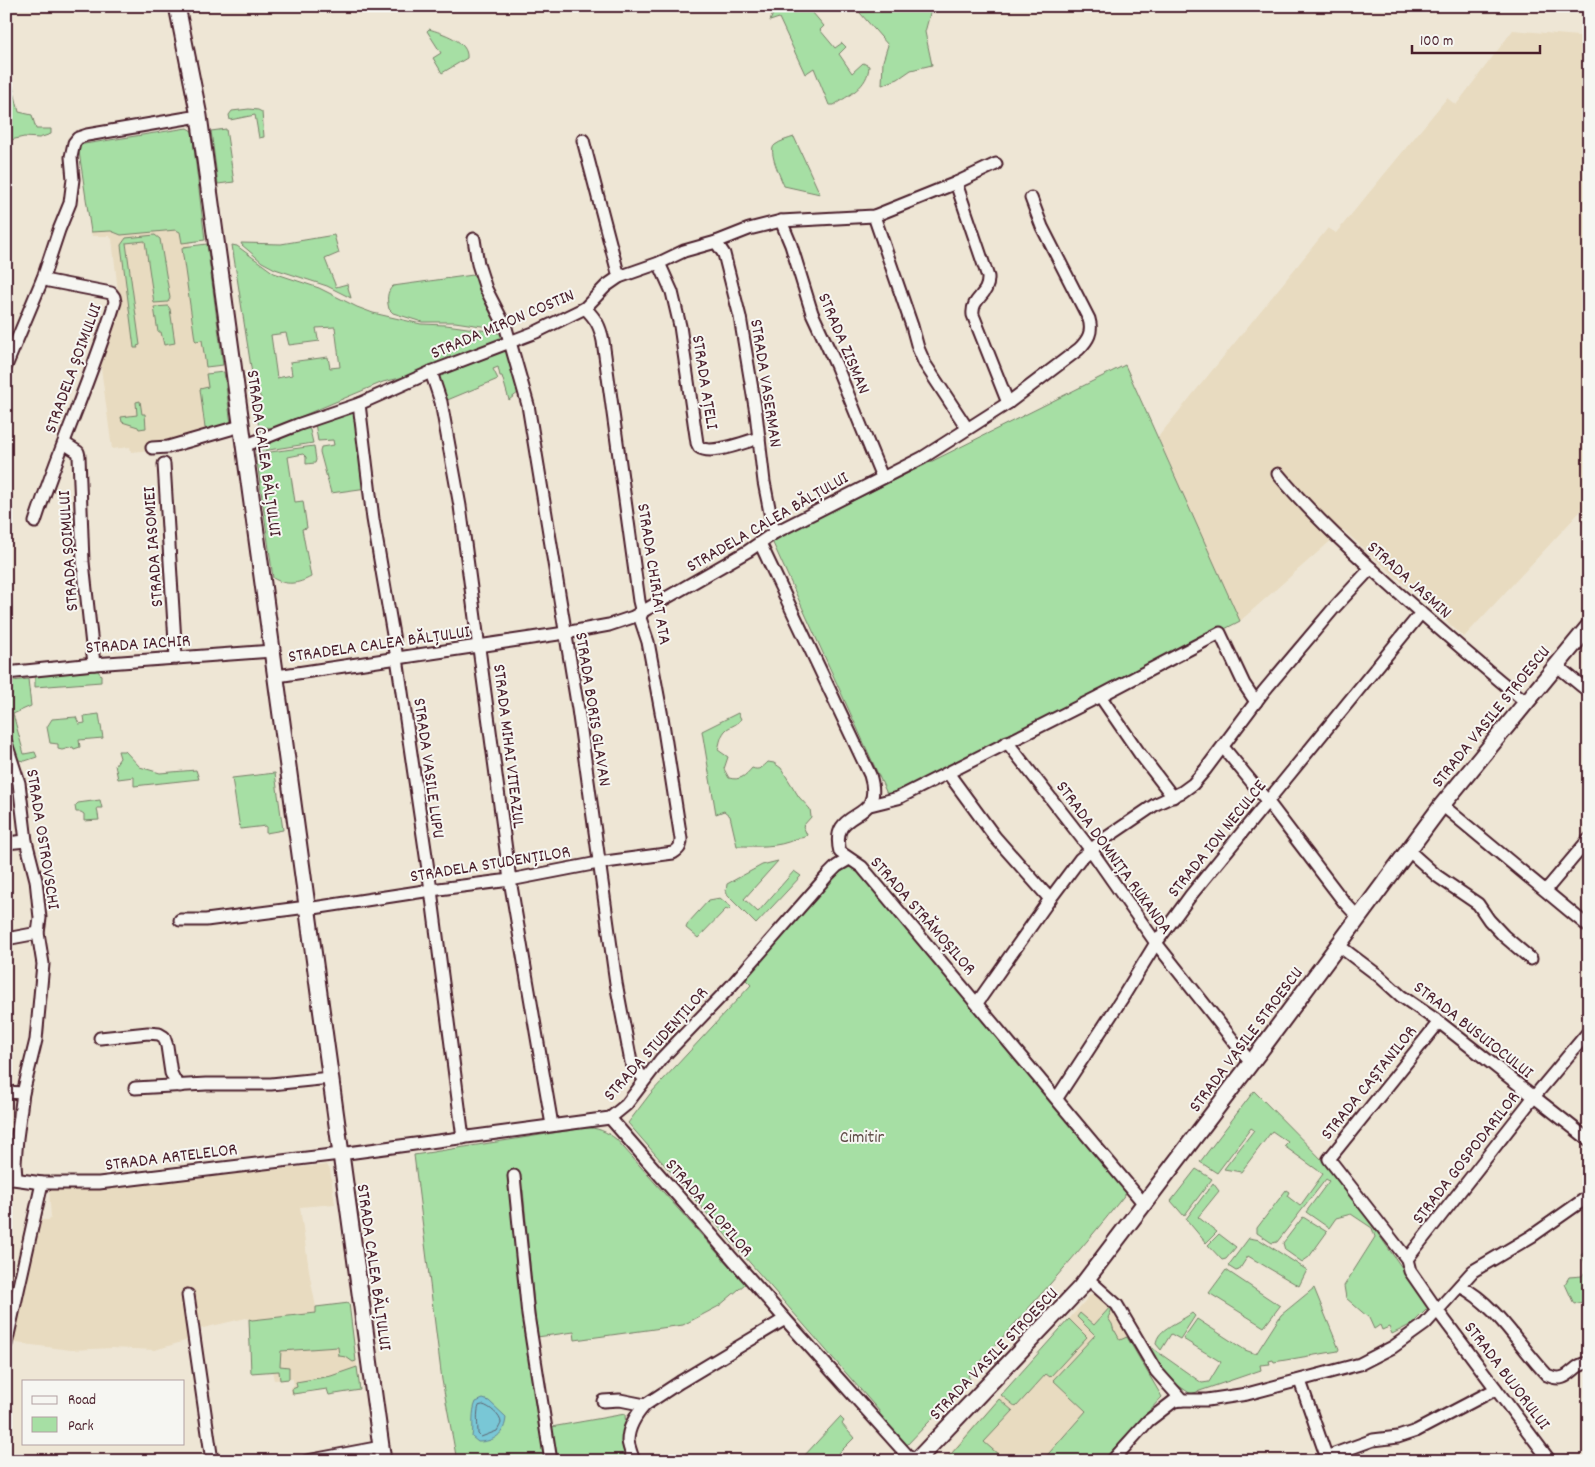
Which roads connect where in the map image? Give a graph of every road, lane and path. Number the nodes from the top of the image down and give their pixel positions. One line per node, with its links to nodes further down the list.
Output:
1 (177, 6): 2 (main road, STRADA CALEA BĂLȚULUI)
2 (199, 116): 13 (street); 20 (main road, STRADA CALEA BĂLȚULUI)
3 (583, 140): 12 (street)
4 (996, 164): 5 (street, STRADA MIRON COSTIN)
5 (956, 183): 7 (street, STRADA MIRON COSTIN); 18 (street)
6 (1030, 198): 18 (street, STRADELA CALEA BĂLȚULUI)
7 (874, 216): 8 (street, STRADA MIRON COSTIN); 21 (street)
8 (781, 222): 10 (street, STRADA MIRON COSTIN); 28 (street, STRADA ZISMAN)
9 (474, 238): 15 (street, STRADA BORIS GLAVAN)
10 (716, 242): 11 (street, STRADA MIRON COSTIN); 22 (street, STRADA VASERMAN)
11 (659, 263): 12 (street, STRADA MIRON COSTIN); 22 (street, STRADA AȚELI)
12 (619, 277): 14 (street, STRADA MIRON COSTIN)
13 (43, 278): 16 (street); 23 (street, STRADELA ȘOIMULUI)
14 (585, 308): 15 (street, STRADA MIRON COSTIN); 33 (street, STRADA CHIRIAT ATA)
15 (510, 341): 17 (street, STRADA MIRON COSTIN); 36 (street, STRADA BORIS GLAVAN)
16 (6, 366)
17 (431, 372): 19 (street, STRADA MIRON COSTIN); 37 (street, STRADA MIHAI VITEAZUL)
18 (1008, 403): 21 (street, STRADELA CALEA BĂLȚULUI)
19 (359, 404): 24 (street, STRADA MIRON COSTIN); 40 (street, STRADA VASILE LUPU)
20 (242, 426): 24 (main road, STRADA CALEA BĂLȚULUI); 25 (street)
21 (967, 428): 28 (street, STRADELA CALEA BĂLȚULUI)
22 (758, 438): 30 (street, STRADA VASERMAN)
23 (64, 442): 29 (street, STRADELA ȘOIMULUI); 41 (street, STRADA ȘOIMULUI)
24 (244, 446): 38 (main road, STRADA CALEA BĂLȚULUI)
25 (152, 448)
26 (164, 464): 39 (street, STRADA IASOMIEI)
27 (1278, 474): 32 (street, STRADA JASMIN)
28 (882, 477): 30 (street, STRADELA CALEA BĂLȚULUI)
29 (35, 522)
30 (774, 533): 31 (street, STRADELA CALEA BĂLȚULUI)
31 (760, 543): 33 (street, STRADELA CALEA BĂLȚULUI); 55 (street)
32 (1371, 568): 34 (street, STRADA JASMIN); 47 (street)
33 (642, 612): 36 (street, STRADELA CALEA BĂLȚULUI); 60 (street, STRADA CHIRIAT ATA)
34 (1421, 613): 48 (street, STRADA JASMIN); 54 (street, STRADA ION NECULCE)
35 (1589, 626): 42 (main road, STRADA VASILE STROESCU)
36 (565, 633): 37 (street, STRADELA CALEA BĂLȚULUI); 64 (street, STRADA BORIS GLAVAN)
37 (480, 646): 40 (street, STRADELA CALEA BĂLȚULUI); 65 (street, STRADA MIHAI VITEAZUL)
38 (273, 651): 39 (street, STRADA IACHIR); 44 (main road, STRADA CALEA BĂLȚULUI)
39 (176, 658): 41 (street, STRADA IACHIR)
40 (397, 658): 44 (street, STRADELA CALEA BĂLȚULUI); 66 (street, STRADA VASILE LUPU)
41 (94, 664): 43 (street, STRADA IACHIR)
42 (1556, 665): 45 (street); 48 (main road, STRADA VASILE STROESCU)
43 (6, 673)
44 (277, 676): 69 (main road, STRADA CALEA BĂLȚULUI)
45 (1589, 692)
46 (1100, 696): 47 (street); 50 (street); 53 (street)
47 (1256, 702): 51 (street)
48 (1526, 702): 56 (main road, STRADA VASILE STROESCU)
49 (6, 742): 58 (street, STRADA OSTROVSCHI)
50 (1007, 742): 52 (street); 61 (street, STRADA DOMNIȚA RUXANDA)
51 (1223, 747): 53 (street); 54 (street)
52 (948, 773): 55 (street); 68 (street)
53 (1173, 797): 61 (street)
54 (1268, 802): 70 (street); 75 (street, STRADA ION NECULCE)
55 (870, 805): 63 (street, STRADA STRĂMOȘILOR)
56 (1442, 805): 62 (main road, STRADA VASILE STROESCU); 67 (street)
57 (1589, 839): 67 (street)
58 (26, 841): 59 (street); 73 (street, STRADA OSTROVSCHI)
59 (6, 843)
60 (678, 850): 64 (street, STRADELA STUDENȚILOR)
61 (1091, 850): 68 (street); 75 (street, STRADA DOMNIȚA RUXANDA)
62 (1408, 850): 70 (main road, STRADA VASILE STROESCU); 77 (street)
63 (848, 859): 78 (street, STRADA STRĂMOȘILOR); 84 (street, STRADA STUDENȚILOR)
64 (598, 863): 65 (street, STRADELA STUDENȚILOR); 84 (street, STRADA BORIS GLAVAN)
65 (510, 880): 66 (street, STRADELA STUDENȚILOR); 92 (street, STRADA MIHAI VITEAZUL)
66 (431, 890): 69 (street, STRADELA STUDENȚILOR); 93 (street, STRADA VASILE LUPU)
67 (1546, 890): 72 (street)
68 (1050, 899): 78 (street)
69 (307, 908): 71 (street); 83 (main road, STRADA CALEA BĂLȚULUI)
70 (1358, 918): 76 (main road, STRADA VASILE STROESCU)
71 (180, 920)
72 (1589, 926)
73 (38, 933): 74 (street); 88 (street, STRADA OSTROVSCHI)
74 (6, 938)
75 (1156, 943): 82 (street, STRADA DOMNIȚA RUXANDA); 89 (street, STRADA ION NECULCE)
76 (1338, 944): 79 (street, STRADA BUSUIOCULUI); 82 (main road, STRADA VASILE STROESCU)
77 (1531, 959)
78 (977, 1003): 89 (street, STRADA STRĂMOȘILOR)
79 (1439, 1022): 90 (street, STRADA BUSUIOCULUI); 101 (street, STRADA CAȘTANILOR)
80 (1589, 1031): 90 (street, STRADA GOSPODARILOR)
81 (100, 1038): 85 (street)
82 (1251, 1063): 100 (main road, STRADA VASILE STROESCU)
83 (330, 1078): 85 (street); 95 (main road, STRADA CALEA BĂLȚULUI)
84 (645, 1079): 91 (street, STRADA STUDENȚILOR)
85 (180, 1086): 86 (street)
86 (135, 1088)
87 (6, 1092): 88 (street)
88 (23, 1093): 97 (street, STRADA OSTROVSCHI)
89 (1057, 1098): 100 (street, STRADA STRĂMOȘILOR)
90 (1533, 1098): 94 (street, STRADA BUSUIOCULUI); 101 (street, STRADA GOSPODARILOR)
91 (610, 1118): 92 (street, STRADA STUDENȚILOR); 106 (street, STRADA PLOPILOR)
92 (552, 1125): 93 (street, STRADA STUDENȚILOR)
93 (463, 1138): 95 (street, STRADA STUDENȚILOR)
94 (1589, 1140)
95 (340, 1154): 98 (street, STRADA ARTELELOR); 114 (main road, STRADA CALEA BĂLȚULUI)
96 (514, 1176): 119 (street)
97 (11, 1179): 98 (street, STRADA ARTELELOR)
98 (42, 1184): 107 (street)
99 (1589, 1196): 103 (street)
100 (1145, 1205): 102 (main road, STRADA VASILE STROESCU)
101 (1407, 1259): 105 (street)
102 (1088, 1279): 111 (street); 116 (main road, STRADA VASILE STROESCU)
103 (1460, 1286): 105 (street); 108 (street)
104 (188, 1295): 117 (street)
105 (1437, 1310): 109 (street); 110 (street, STRADA BUJORULUI)
106 (785, 1319): 113 (street); 116 (street, STRADA PLOPILOR)
107 (6, 1344)
108 (1589, 1363)
109 (1300, 1381): 111 (street); 115 (street)
110 (1496, 1389): 115 (street); 122 (street, STRADA BUJORULUI)
111 (1182, 1400): 121 (street)
112 (603, 1401): 113 (street)
113 (645, 1405): 120 (street)
114 (382, 1454): 118 (street)
115 (1327, 1459)
116 (917, 1460)
117 (212, 1461)
118 (308, 1461)
119 (550, 1461)
120 (634, 1461)
121 (1112, 1461)
122 (1550, 1461)

